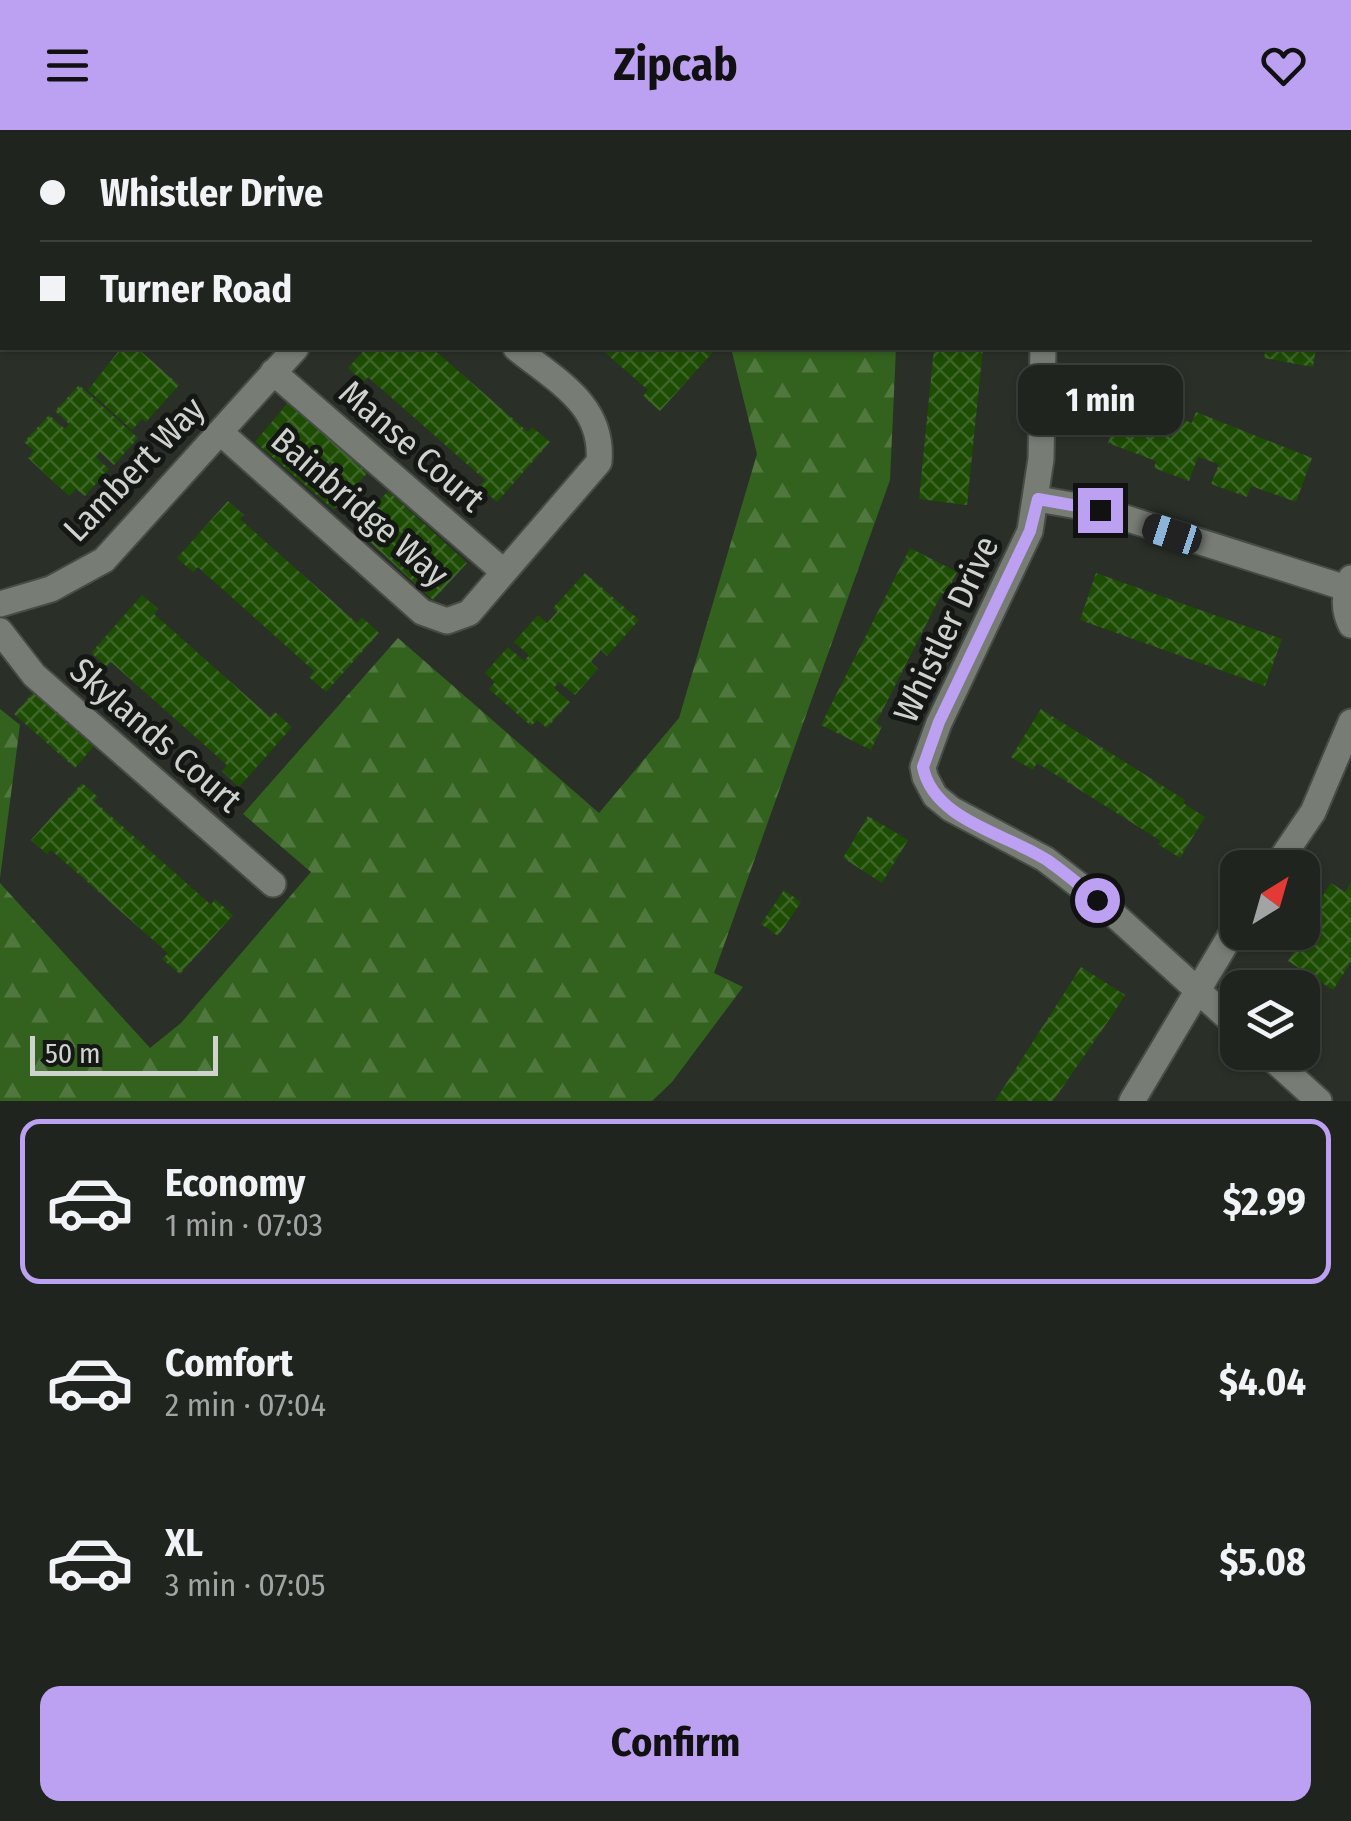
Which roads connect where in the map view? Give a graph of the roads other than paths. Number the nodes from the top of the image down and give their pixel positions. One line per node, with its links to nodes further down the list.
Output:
1 (294, 350): 4 (street, Lambert Way)
2 (518, 350): 7 (street, Bainbridge Way)
3 (1043, 350): 6 (street, Whistler Drive)
4 (273, 372): 5 (street, Lambert Way); 7 (street, Manse Court)
5 (220, 432): 7 (street, Bainbridge Way); 9 (street, Lambert Way)
6 (1038, 499): 8 (street); 16 (street, Whistler Drive)
7 (504, 572)
8 (1348, 583): 10 (street)
9 (0, 604)
10 (1351, 625)
11 (0, 630): 14 (street, Skylands Court)
12 (1351, 722): 13 (street)
13 (1287, 850)
14 (274, 884)
15 (1222, 950): 16 (street)
16 (1198, 991): 17 (street, Whistler Drive); 19 (street)
17 (1220, 1011)
18 (1285, 1070): 20 (street)
19 (1132, 1101)
20 (1319, 1101)

